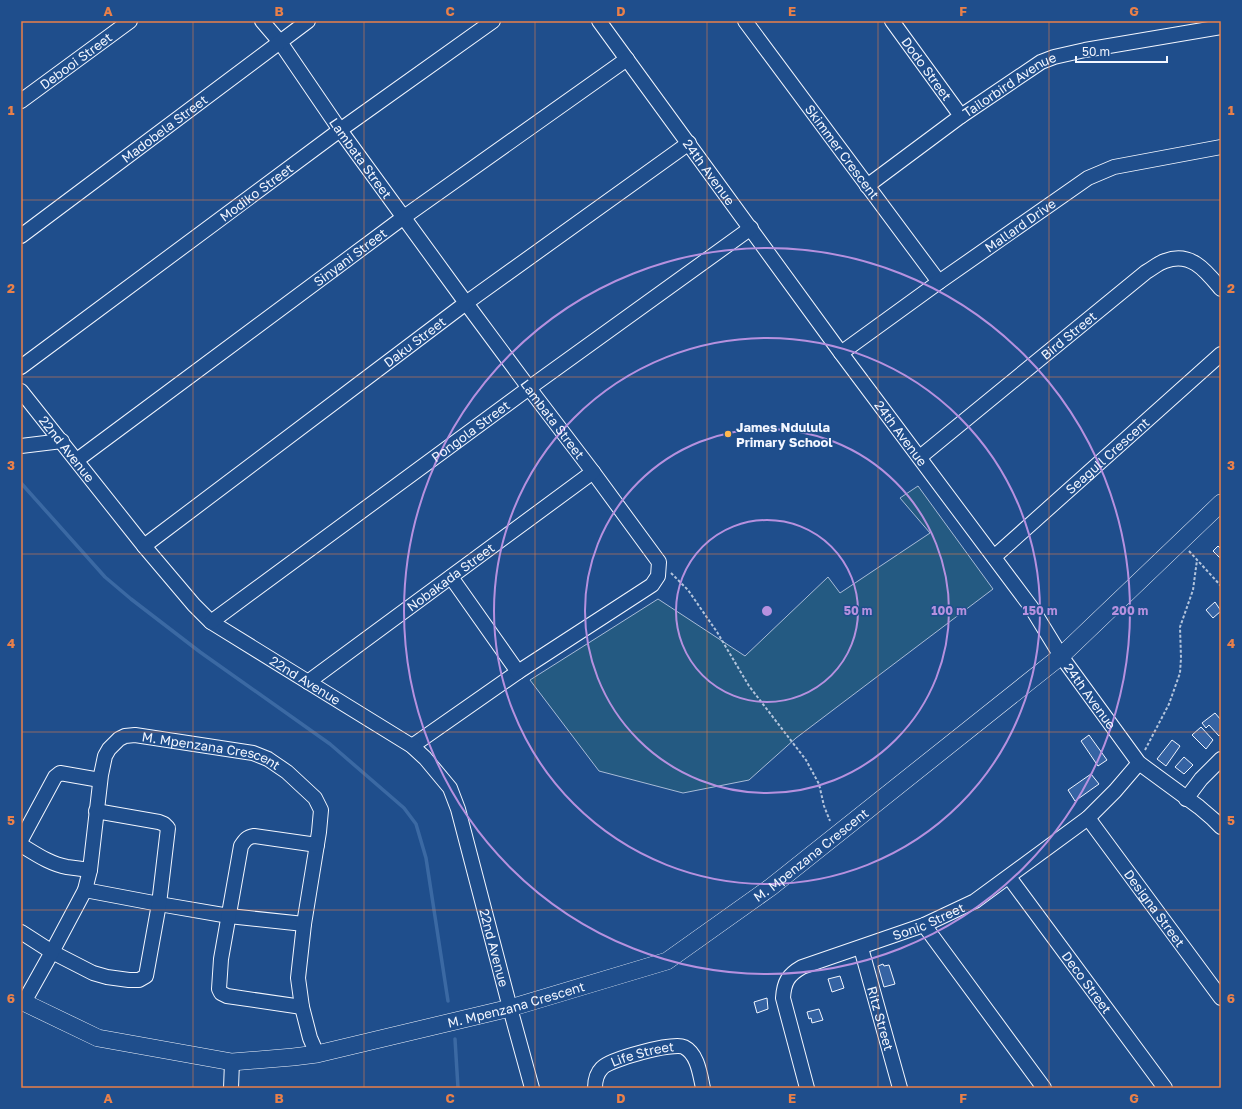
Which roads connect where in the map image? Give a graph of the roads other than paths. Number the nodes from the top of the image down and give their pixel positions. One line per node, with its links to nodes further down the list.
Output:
1 (130, 21): 11 (street, Debooi Street)
2 (262, 21): 9 (street, Lambata Street)
3 (308, 21): 9 (street, Madobela Street)
4 (493, 21): 13 (street, Modiko Street)
5 (599, 21): 10 (street, 24th Avenue)
6 (745, 21): 16 (street, Skimmer Crescent)
7 (896, 23): 12 (street, Dodo Street)
8 (1221, 27): 12 (street, Tailorbird Avenue)
9 (280, 42): 13 (street, Lambata Street); 19 (street, Madobela Street)
10 (627, 59): 14 (street, 24th Avenue); 17 (street, Sinyani Street)
11 (21, 101)
12 (961, 116): 16 (street, Tailorbird Avenue)
13 (340, 130): 17 (street, Lambata Street); 25 (street, Modiko Street)
14 (689, 143): 18 (street, 24th Avenue); 22 (street, Daku Street)
15 (1221, 147): 20 (street, Mallard Drive)
16 (867, 186): 20 (street, Skimmer Crescent)
17 (404, 217): 22 (street, Lambata Street); 31 (street, Sinyani Street)
18 (751, 228): 23 (street, 24th Avenue); 26 (street, Pongola Street)
19 (21, 236)
20 (939, 282): 23 (street, Mallard Drive)
21 (1221, 289): 30 (street, Bird Street)
22 (466, 303): 26 (street, Lambata Street); 34 (street, Daku Street)
23 (842, 353): 30 (street, 24th Avenue)
24 (1221, 354): 35 (street, Seagull Crescent)
25 (21, 367)
26 (529, 388): 32 (street, Lambata Street); 37 (street, Pongola Street)
27 (22, 396): 28 (street, 22nd Avenue)
28 (62, 441): 29 (street); 31 (street, 22nd Avenue)
29 (21, 446)
30 (920, 457): 35 (street, 24th Avenue)
31 (77, 460): 34 (street, 22nd Avenue)
32 (593, 472): 36 (street, Nobakada Street); 39 (street, Lambata Street)
33 (1221, 503): 38 (main road, M. Mpenzana Crescent)
34 (144, 546): 37 (street, 22nd Avenue)
35 (994, 557): 38 (street, 24th Avenue)
36 (451, 577): 39 (street); 40 (street, Nobakada Street)
37 (211, 622): 40 (street, 22nd Avenue)
38 (1061, 656): 43 (street, 24th Avenue); 65 (main road, M. Mpenzana Crescent)
39 (518, 672): 41 (street)
40 (308, 682): 41 (street, 22nd Avenue)
41 (412, 746): 65 (street, 22nd Avenue)
42 (1221, 759): 45 (street)
43 (1139, 763): 45 (street, 24th Avenue); 47 (street, Sonic Street)
44 (100, 780): 46 (street, M. Mpenzana Crescent); 49 (street); 51 (street, M. Mpenzana Crescent)
45 (1186, 798): 48 (street, 24th Avenue)
46 (96, 811): 52 (street, M. Mpenzana Crescent); 55 (street)
47 (1088, 818): 53 (street, Sonic Street); 62 (street, Designa Street)
48 (1221, 827)
49 (21, 840)
50 (21, 845): 52 (street)
51 (318, 845): 56 (street); 57 (street, M. Mpenzana Crescent)
52 (90, 870): 54 (street, M. Mpenzana Crescent)
53 (1009, 877): 58 (street, Sonic Street); 75 (street, Deco Street)
54 (85, 890): 55 (street); 61 (street, M. Mpenzana Crescent)
55 (159, 904): 56 (street); 61 (street)
56 (230, 916): 57 (street); 64 (street)
57 (304, 924): 64 (street, M. Mpenzana Crescent)
58 (924, 925): 60 (street, Sonic Street); 74 (street)
59 (21, 932): 61 (street)
60 (861, 948): 72 (street, Sonic Street); 73 (street, Ritz Street)
61 (52, 952): 63 (street, M. Mpenzana Crescent)
62 (1221, 998)
63 (22, 1002): 67 (main road, M. Mpenzana Crescent)
64 (302, 1007): 66 (street, M. Mpenzana Crescent)
65 (510, 1008): 66 (main road, M. Mpenzana Crescent); 69 (street, 22nd Avenue)
66 (316, 1054): 67 (main road, M. Mpenzana Crescent)
67 (232, 1062): 68 (street)
68 (231, 1088)
69 (532, 1088)
70 (595, 1088): 71 (street, Life Street)
71 (703, 1088)
72 (807, 1088)
73 (900, 1088)
74 (1044, 1088)
75 (1165, 1088)

